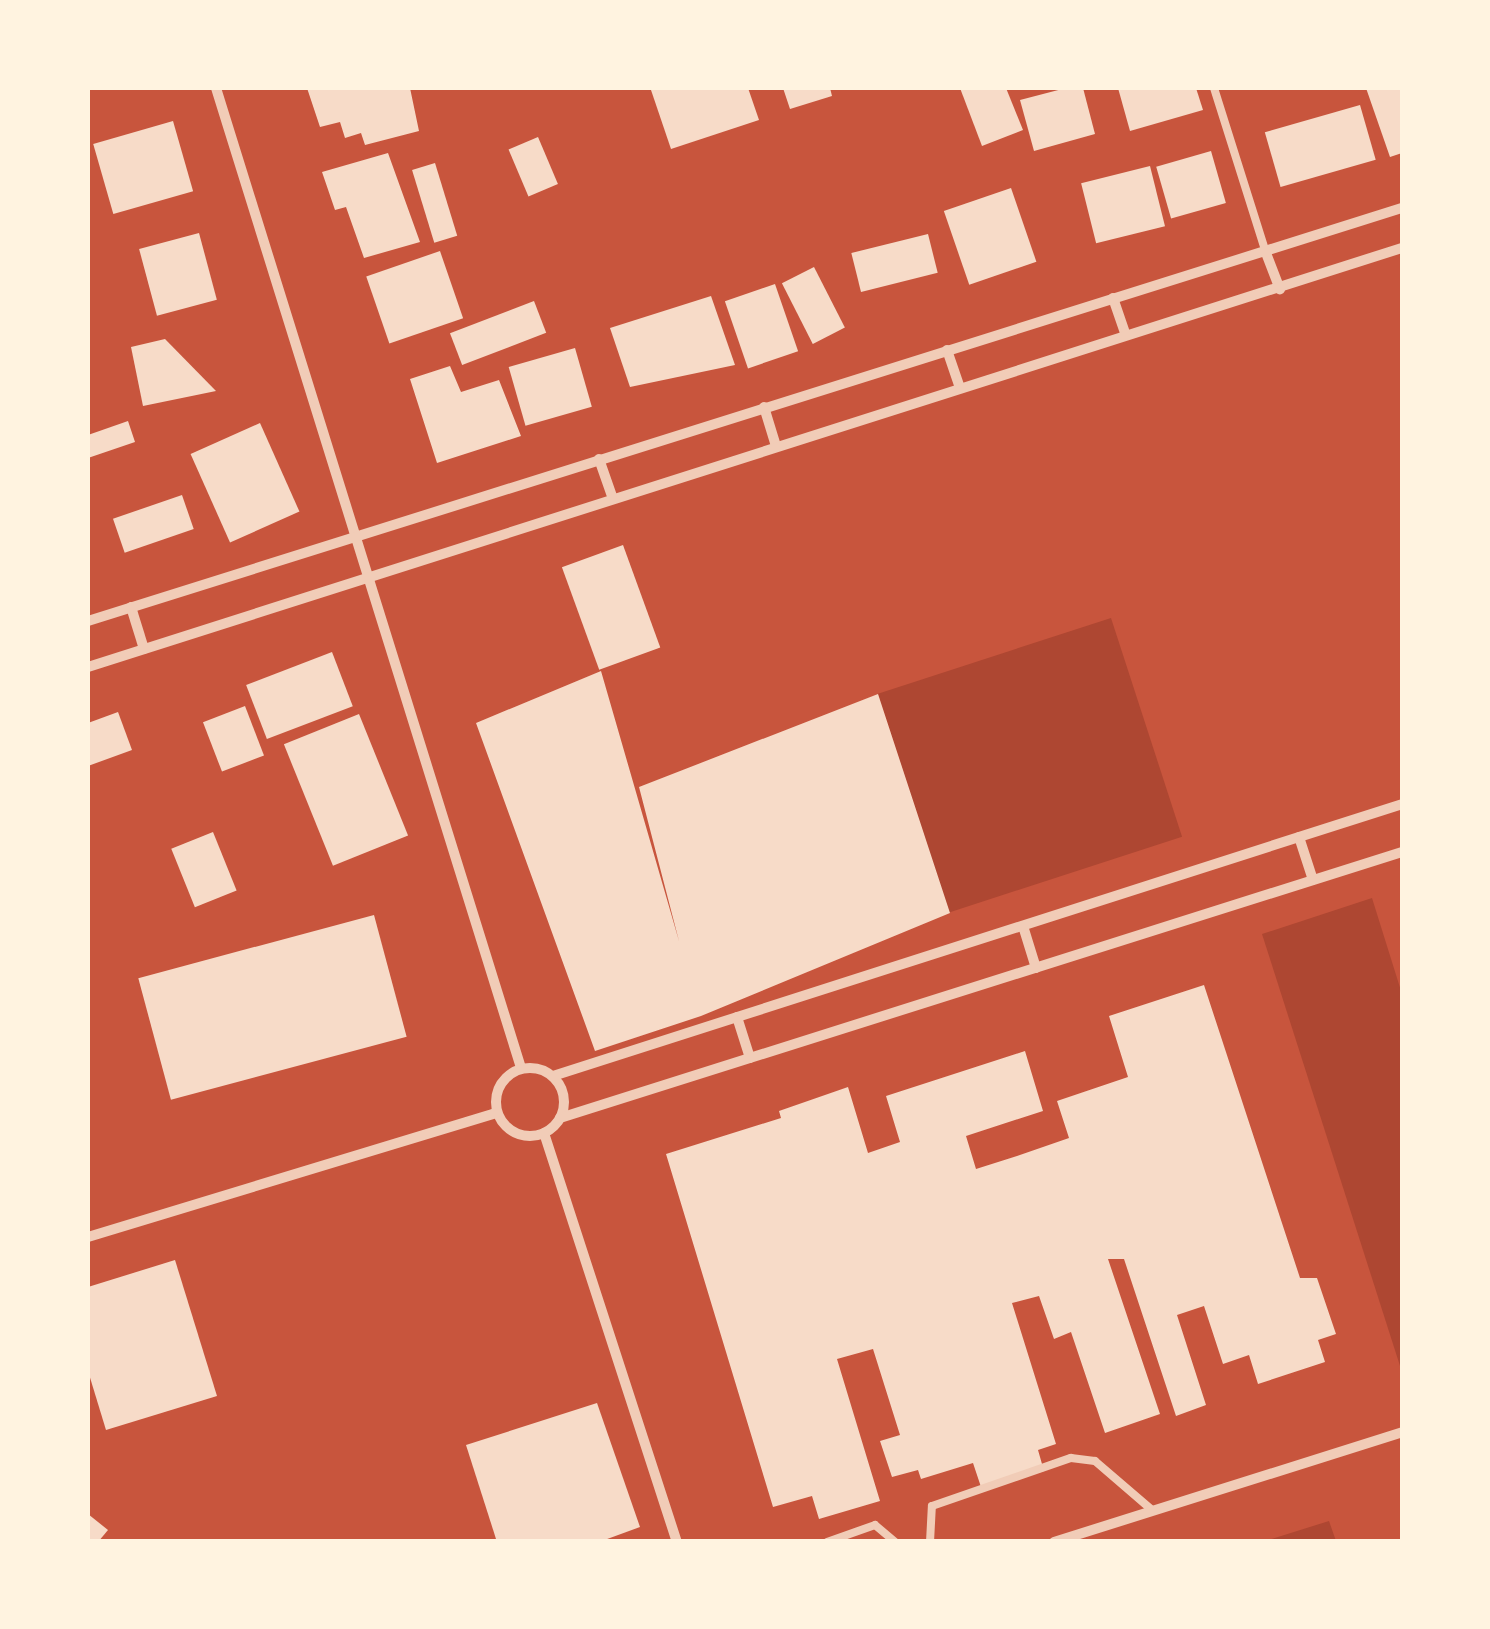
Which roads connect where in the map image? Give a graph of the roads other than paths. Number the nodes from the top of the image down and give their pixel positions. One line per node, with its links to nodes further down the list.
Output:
1 (216, 88): 15 (street)
2 (1214, 88): 5 (lane)
3 (1402, 208): 5 (street)
4 (1402, 248): 6 (street)
5 (1266, 252): 6 (street); 7 (street)
6 (1280, 289): 8 (street)
7 (1113, 298): 8 (street); 9 (street)
8 (1126, 335): 10 (street)
9 (946, 350): 10 (street); 11 (street)
10 (960, 388): 12 (street)
11 (764, 407): 12 (street); 13 (street)
12 (776, 446): 14 (street)
13 (599, 459): 14 (street); 15 (street)
14 (614, 499): 16 (street)
15 (359, 534): 16 (street); 17 (street)
16 (372, 576): 19 (street); 29 (street)
17 (132, 608): 18 (street); 19 (street)
18 (88, 622)
19 (144, 649): 20 (street)
20 (88, 667)
21 (1402, 804): 22 (street)
22 (1299, 837): 24 (street); 25 (street)
23 (1402, 852): 24 (street)
24 (1313, 880): 26 (street)
25 (1022, 926): 26 (street); 27 (street)
26 (1036, 968): 28 (street)
27 (737, 1017): 28 (street); 30 (street)
28 (750, 1058): 32 (street)
29 (521, 1068): 30 (street); 31 (street)
30 (553, 1076): 32 (street)
31 (498, 1113): 33 (street); 34 (street)
32 (560, 1118): 33 (street)
33 (544, 1133): 37 (street)
34 (88, 1237)
35 (1402, 1432): 36 (street)
36 (1152, 1510): 40 (lane); 41 (street)
37 (678, 1542)
38 (826, 1542): 39 (lane)
39 (895, 1542)
40 (930, 1542)
41 (1054, 1542)

